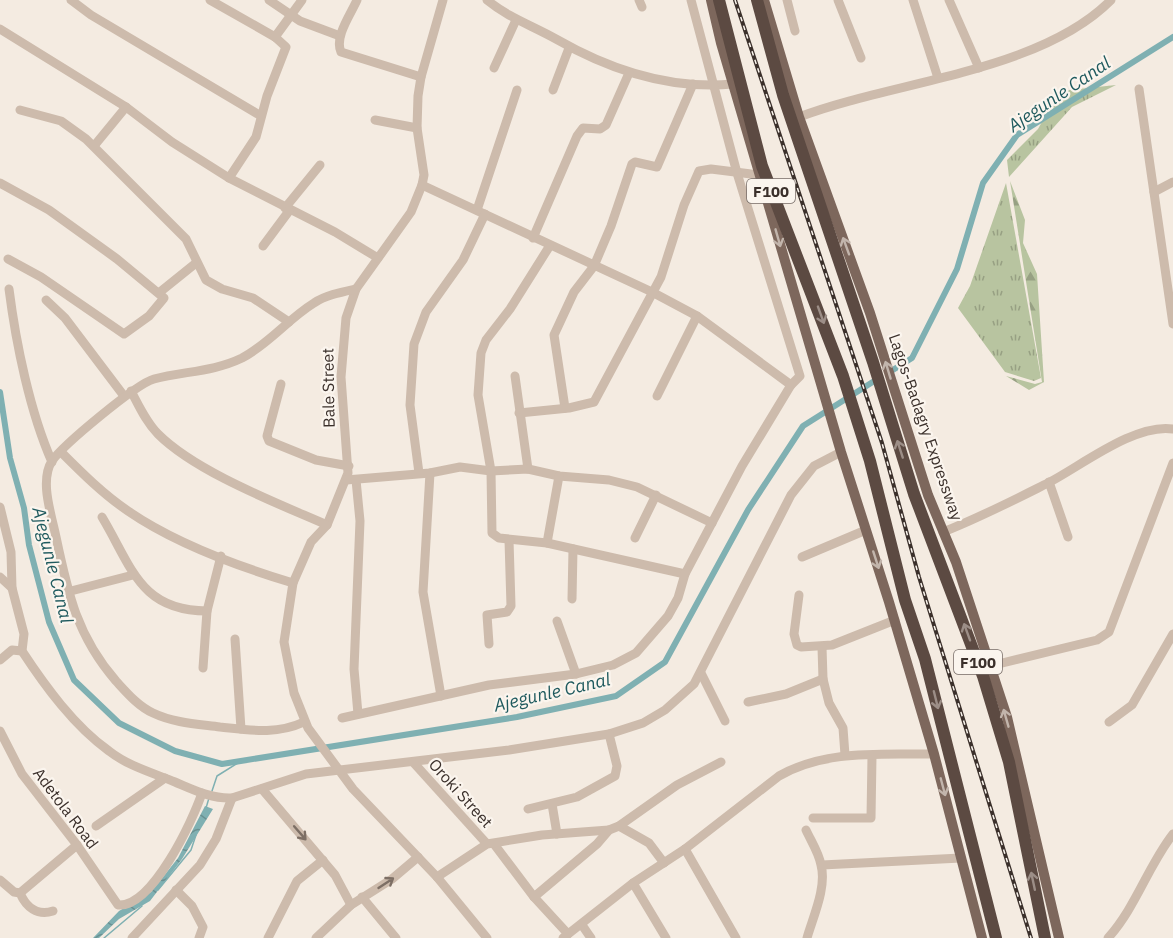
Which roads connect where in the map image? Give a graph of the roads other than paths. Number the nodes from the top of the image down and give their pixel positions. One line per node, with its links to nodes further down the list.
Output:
1 (71, 0): 39 (street)
2 (269, 0): 18 (street)
3 (302, 0): 18 (street)
4 (357, 0): 22 (street)
5 (442, 0): 29 (street, Bale Street)
6 (691, 0): 33 (street)
7 (711, 0): 32 (main road)
8 (719, 0): 186 (highway, F100, one-way to 186)
9 (757, 0): 187 (highway, Lagos-Badagry Expressway / F100, one-way to 9)
10 (764, 0): 40 (main road, Lagos-Badagry Expressway)
11 (787, 0): 21 (street)
12 (838, 0): 25 (street)
13 (913, 0): 30 (street)
14 (1111, 0): 27 (street)
15 (489, 1): 19 (street)
16 (953, 1): 27 (street)
17 (217, 2): 23 (street)
18 (290, 16): 22 (street); 23 (street)
19 (516, 20): 24 (street); 26 (street)
20 (0, 29): 37 (street)
21 (795, 31)
22 (340, 36): 29 (street)
23 (275, 37): 39 (street)
24 (569, 48): 28 (street); 36 (street)
25 (861, 58)
26 (494, 68)
27 (979, 68): 30 (street)
28 (629, 73): 31 (street); 54 (street)
29 (421, 77): 42 (street, Bale Street)
30 (938, 78): 40 (street)
31 (693, 84): 33 (street); 61 (street)
32 (732, 84): 33 (street); 46 (main road)
33 (714, 86): 45 (street)
34 (1139, 89): 51 (street)
35 (517, 90): 53 (street)
36 (553, 90)
37 (126, 107): 43 (street); 47 (street)
38 (20, 110): 43 (street)
39 (261, 116): 47 (street)
40 (799, 117): 98 (main road, Lagos-Badagry Expressway, one-way to 40)
41 (375, 120): 42 (street)
42 (417, 128): 50 (street, Bale Street)
43 (94, 146): 60 (street)
44 (320, 165): 52 (street)
45 (737, 172): 46 (street); 65 (street); 72 (street)
46 (759, 175): 70 (main road, one-way to 70)
47 (228, 178): 52 (street)
48 (1173, 182): 51 (street)
49 (0, 183): 64 (street)
50 (422, 185): 53 (street); 57 (street, Bale Street)
51 (1154, 192): 59 (street)
52 (287, 210): 55 (street); 57 (street)
53 (481, 212): 54 (street); 87 (street)
54 (533, 238): 56 (street)
55 (263, 246)
56 (549, 246): 61 (street); 86 (street)
57 (378, 258): 63 (street, Bale Street)
58 (8, 260): 64 (street)
59 (1169, 262): 69 (street)
60 (196, 263): 64 (street); 68 (street)
61 (594, 266): 65 (street); 77 (street)
62 (9, 289): 82 (street)
63 (356, 289): 68 (street); 84 (street, Bale Street)
64 (160, 292)
65 (652, 292): 67 (street); 77 (street)
66 (46, 300): 75 (street)
67 (697, 316): 74 (street); 76 (street)
68 (289, 322): 75 (street)
69 (1173, 324)
70 (815, 365): 72 (street); 80 (main road)
71 (515, 376): 78 (street)
72 (800, 376): 74 (street)
73 (281, 384): 84 (street)
74 (791, 385): 95 (street)
75 (127, 394): 81 (street); 96 (street)
76 (657, 396)
77 (565, 408): 78 (street)
78 (519, 413): 85 (street)
79 (1173, 429): 91 (street)
80 (841, 452): 97 (main road); 125 (street)
81 (62, 453): 82 (street); 104 (street)
82 (52, 462): 111 (street)
83 (1173, 463): 123 (street)
84 (349, 466): 90 (street, Bale Street)
85 (528, 469): 86 (street); 89 (street)
86 (491, 471): 88 (street); 101 (street)
87 (419, 473): 88 (street); 90 (street)
88 (430, 473): 128 (street)
89 (559, 476): 92 (street); 102 (street)
90 (351, 480): 96 (street, Bale Street); 130 (street)
91 (1049, 482): 98 (street); 99 (street)
92 (656, 495): 95 (street); 100 (street)
93 (0, 507): 110 (street)
94 (102, 517): 107 (street)
95 (712, 523): 106 (street)
96 (327, 525): 109 (street, Bale Street)
97 (866, 530): 105 (street); 115 (main road, one-way to 115)
98 (943, 532): 123 (main road, Lagos-Badagry Expressway)
99 (1068, 537)
100 (635, 538)
101 (508, 540): 102 (street); 119 (street)
102 (546, 543): 103 (street)
103 (573, 549): 106 (street); 113 (street)
104 (221, 556): 109 (street); 114 (street)
105 (802, 556)
106 (685, 574): 126 (street)
107 (133, 575): 111 (street); 114 (street)
108 (0, 577): 110 (street)
109 (293, 583): 134 (street, Bale Street)
110 (12, 588): 121 (street)
111 (67, 592): 135 (street)
112 (799, 595): 120 (street)
113 (572, 599)
114 (207, 611): 124 (street)
115 (895, 620): 120 (street); 138 (main road)
116 (557, 621): 126 (street)
117 (1173, 634): 133 (street)
118 (235, 639): 135 (street)
119 (489, 644)
120 (822, 647): 127 (street)
121 (22, 651): 122 (street); 144 (street)
122 (0, 660)
123 (990, 666): 188 (main road, Lagos-Badagry Expressway, one-way to 123)
124 (203, 668)
125 (701, 673): 132 (street); 137 (street)
126 (576, 674): 128 (street)
127 (823, 679): 129 (street); 139 (street)
128 (441, 696): 130 (street)
129 (748, 702)
130 (358, 714): 131 (street)
131 (342, 718)
132 (725, 721)
133 (1110, 722)
134 (306, 725): 135 (street); 143 (street, Bale Street)
135 (241, 729)
136 (0, 731): 157 (street, Adetola Road)
137 (609, 734): 141 (street); 148 (street)
138 (934, 754): 140 (street); 160 (main road, one-way to 160)
139 (845, 755): 140 (street); 158 (street)
140 (872, 756): 150 (street)
141 (413, 762): 143 (street); 156 (street, Oroki Street)
142 (721, 762): 152 (street)
143 (337, 767): 145 (street); 159 (street, Bale Street)
144 (165, 778): 146 (street); 151 (street)
145 (262, 789): 147 (street); 161 (street, one-way to 161)
146 (206, 794): 147 (street); 157 (street, Adetola Road)
147 (232, 798): 167 (street)
148 (552, 804): 149 (street); 154 (street)
149 (528, 809)
150 (813, 819)
151 (96, 826)
152 (614, 828): 154 (street); 162 (street); 170 (street)
153 (806, 830): 163 (street)
154 (557, 834): 156 (street)
155 (1173, 834): 189 (street)
156 (490, 844): 164 (street); 170 (street, Oroki Street)
157 (77, 845): 168 (street)
158 (685, 849): 162 (street); 183 (street)
159 (418, 857): 164 (street, Bale Street); 169 (street, one-way to 159)
160 (961, 858): 163 (street); 185 (main road)
161 (323, 860): 171 (street); 177 (street)
162 (664, 863): 166 (street)
163 (822, 865): 184 (street)
164 (437, 877): 180 (street, Bale Street)
165 (0, 880): 168 (street)
166 (633, 883): 173 (street); 182 (street)
167 (176, 890): 175 (street); 176 (street)
168 (20, 893): 172 (street)
169 (362, 897): 171 (street); 179 (street)
170 (534, 897): 174 (street, Oroki Street)
171 (351, 906): 178 (street)
172 (53, 911)
173 (582, 925): 174 (street); 181 (street)
174 (566, 936)
175 (132, 938)
176 (199, 938)
177 (268, 938)
178 (316, 938)
179 (396, 938)
180 (487, 938)
181 (591, 938)
182 (666, 938)
183 (736, 938)
184 (807, 938)
185 (982, 938)
186 (996, 938)
187 (1045, 938)
188 (1059, 938)
189 (1108, 938)

